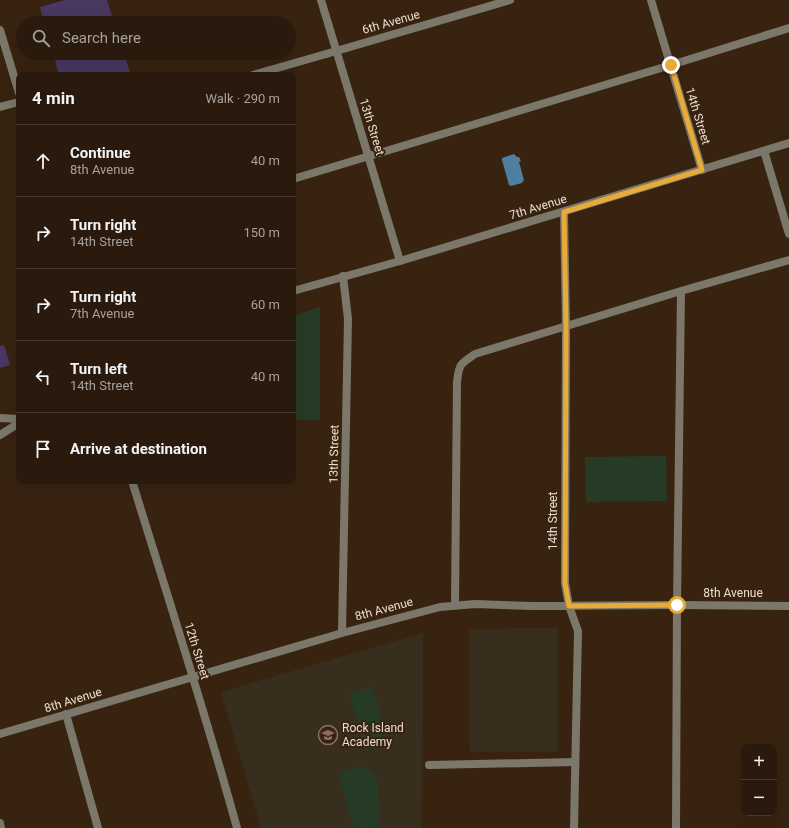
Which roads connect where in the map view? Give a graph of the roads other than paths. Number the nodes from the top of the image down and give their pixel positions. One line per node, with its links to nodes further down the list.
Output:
1 (321, 0): 6 (street, 13th Street)
2 (510, 0): 6 (street, 6th Avenue)
3 (651, 0): 7 (street, 14th Street)
4 (789, 28): 7 (street)
5 (0, 30): 9 (street)
6 (336, 50): 8 (street, 6th Avenue); 14 (street, 13th Street)
7 (671, 65): 14 (street); 15 (street, 14th Street)
8 (263, 72)
9 (16, 83)
10 (16, 103): 11 (street)
11 (0, 107)
12 (789, 143): 13 (street, 7th Avenue)
13 (764, 151): 15 (street, 7th Avenue); 18 (street)
14 (368, 156): 16 (street); 20 (street, 13th Street)
15 (702, 170): 17 (street, 7th Avenue)
16 (296, 178)
17 (564, 212): 20 (street, 7th Avenue); 24 (street, 14th Street)
18 (789, 234)
19 (789, 260): 23 (street)
20 (400, 261): 21 (street, 7th Avenue)
21 (343, 276): 22 (street, 7th Avenue); 34 (street, 13th Street)
22 (296, 290)
23 (681, 291): 24 (street); 31 (street)
24 (566, 326): 30 (street); 32 (street, 14th Street)
25 (0, 418): 26 (street)
26 (16, 419)
27 (16, 425): 28 (street)
28 (0, 434)
29 (133, 484): 35 (street, 12th Street)
30 (455, 605): 32 (street, 8th Avenue); 34 (street, 8th Avenue)
31 (677, 605): 32 (street, 8th Avenue); 33 (street, 8th Avenue); 45 (street)
32 (569, 606): 38 (street, 14th Street)
33 (789, 606)
34 (342, 633): 35 (street, 8th Avenue)
35 (192, 676): 36 (street, 8th Avenue); 43 (street, 12th Street)
36 (66, 714): 37 (street, 8th Avenue); 42 (street)
37 (0, 734)
38 (575, 762): 39 (street); 44 (street, 14th Street)
39 (429, 765)
40 (0, 823): 41 (street)
41 (1, 828)
42 (98, 828)
43 (238, 828)
44 (574, 828)
45 (676, 828)

